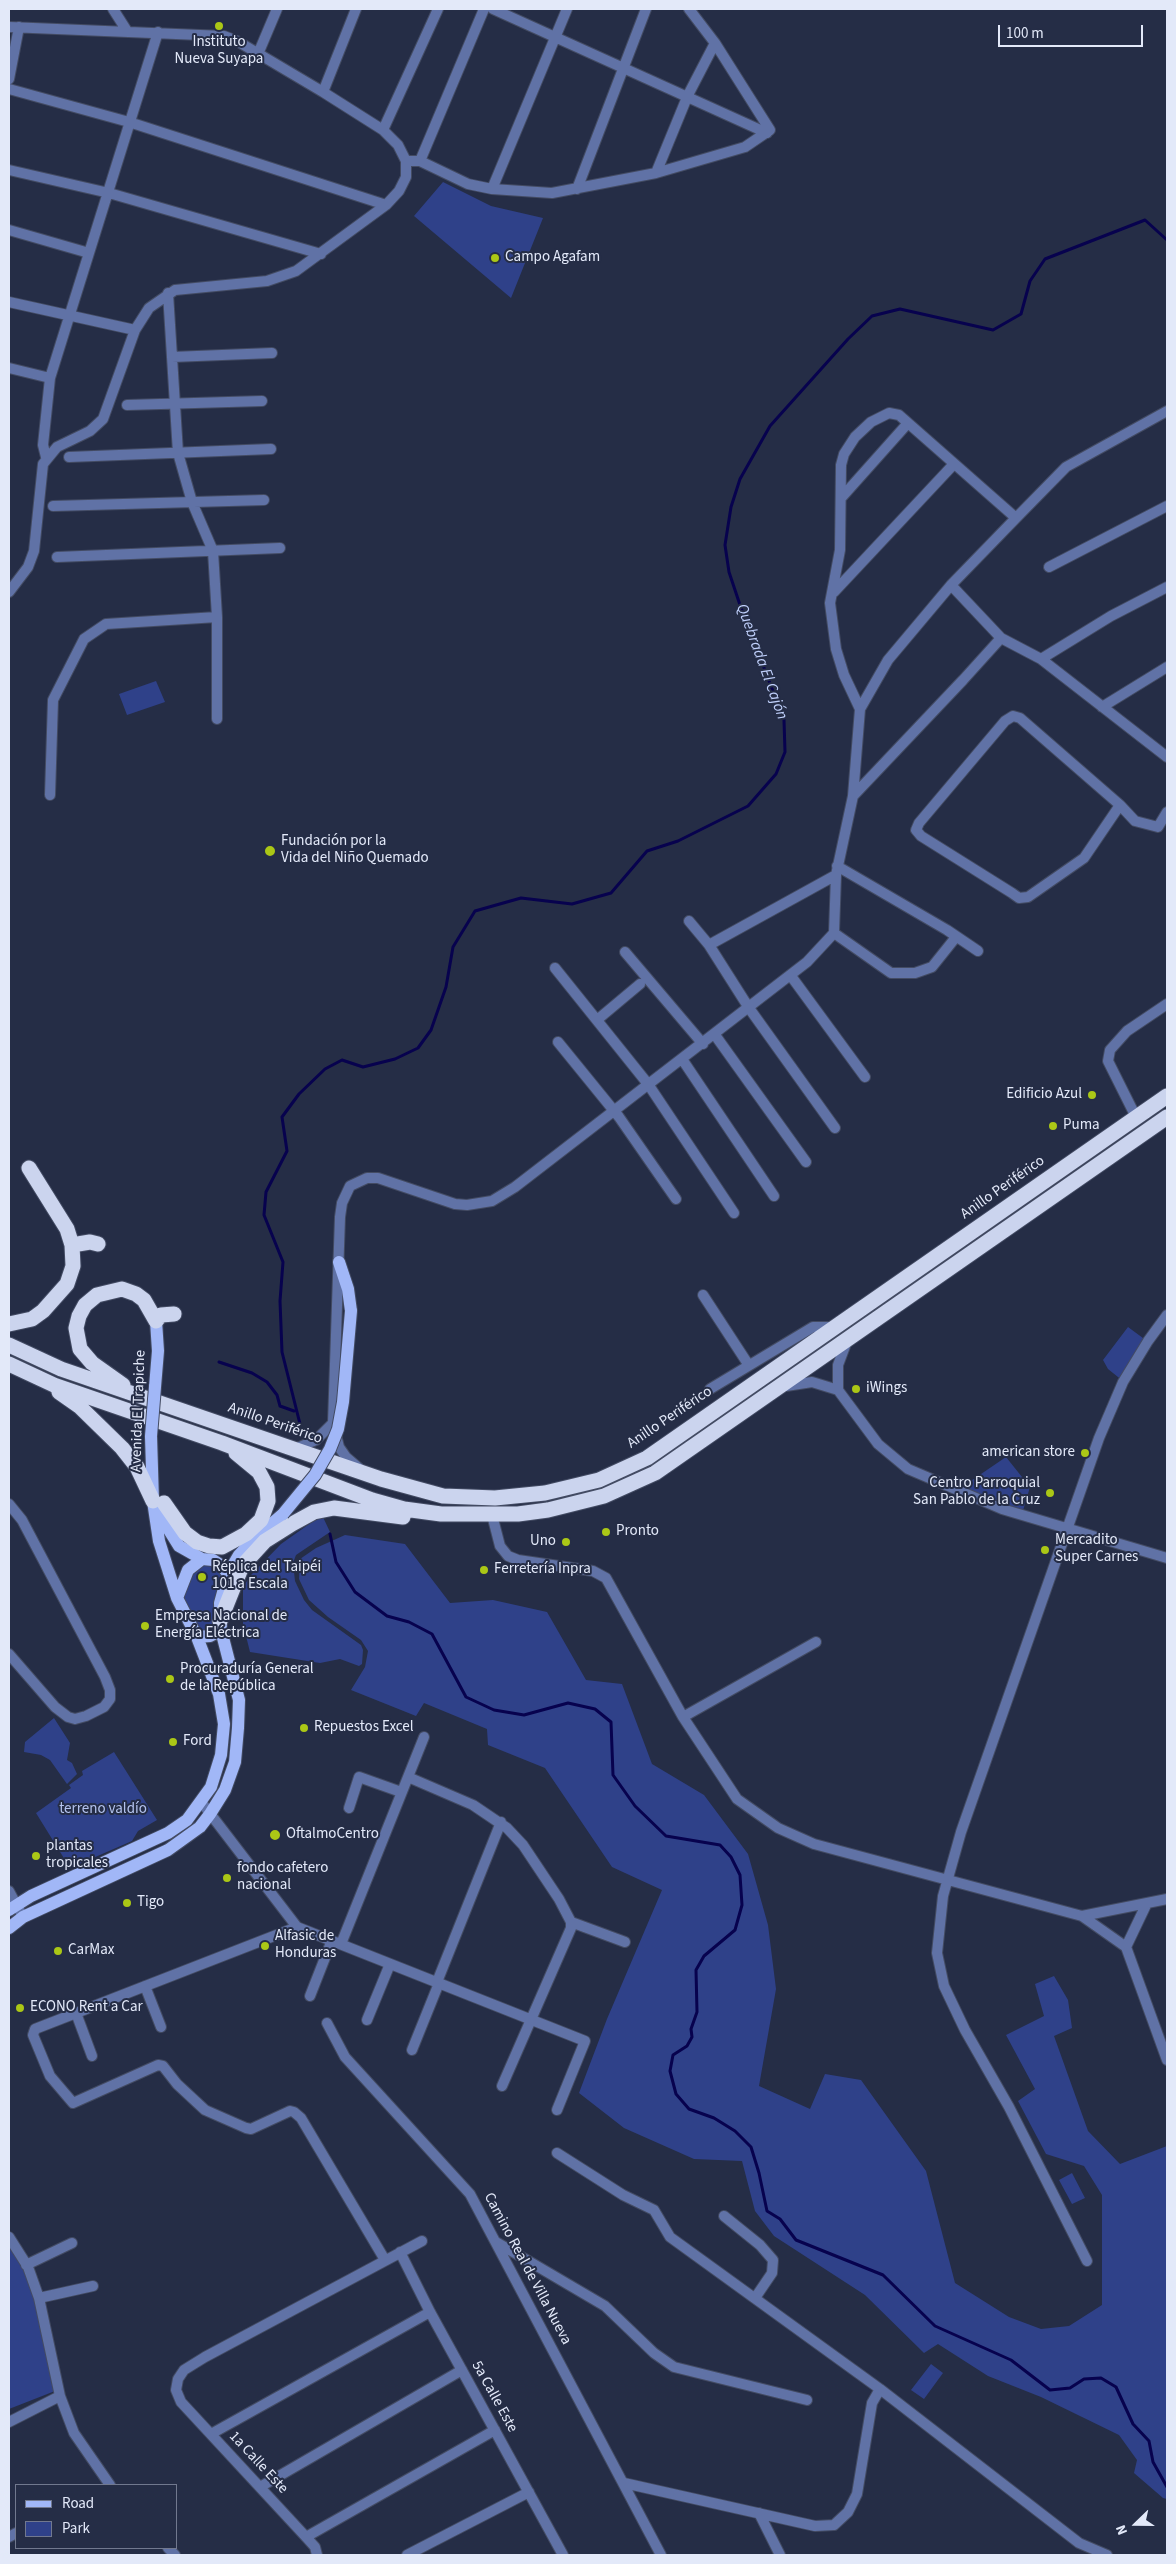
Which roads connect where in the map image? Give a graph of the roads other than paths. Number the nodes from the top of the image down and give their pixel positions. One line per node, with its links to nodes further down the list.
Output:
1 (113, 9): 11 (street)
2 (277, 9): 15 (street)
3 (356, 9): 19 (street)
4 (438, 9): 22 (street)
5 (484, 9): 25 (street)
6 (493, 9): 13 (street)
7 (568, 9): 13 (street)
8 (646, 9): 16 (street)
9 (689, 9): 14 (street)
10 (14, 27): 11 (street); 17 (street)
11 (126, 31): 12 (street)
12 (158, 32): 15 (street); 21 (street)
13 (555, 37): 16 (street); 28 (street)
14 (716, 42): 20 (street); 23 (street)
15 (258, 54): 19 (street)
16 (622, 67): 20 (street); 29 (street)
17 (9, 79)
18 (9, 89): 21 (street)
19 (323, 92): 22 (street)
20 (688, 95): 23 (street); 27 (street)
21 (129, 122): 30 (street); 31 (street)
22 (383, 130): 24 (street)
23 (767, 132): 27 (street)
24 (406, 161): 25 (street); 31 (street)
25 (420, 161): 28 (street)
26 (9, 170): 30 (street)
27 (656, 173): 29 (street)
28 (492, 189): 29 (street)
29 (577, 189)
30 (108, 193): 33 (street); 34 (street)
31 (386, 205): 34 (street)
32 (9, 230): 33 (street)
33 (88, 253): 38 (street)
34 (321, 254): 35 (street)
35 (168, 294): 37 (street); 39 (street)
36 (9, 302): 38 (street)
37 (154, 304): 39 (street); 40 (street)
38 (70, 316): 40 (street); 44 (street)
39 (170, 318): 42 (street)
40 (135, 330): 52 (street)
41 (272, 353): 42 (street)
42 (172, 357): 46 (street)
43 (9, 368): 44 (street)
44 (50, 378): 52 (street)
45 (262, 401): 46 (street)
46 (175, 403): 47 (street); 51 (street)
47 (127, 405)
48 (1167, 411): 60 (street)
49 (908, 423): 54 (street); 55 (street); 55 (street)
50 (271, 449): 51 (street)
51 (178, 453): 53 (street); 57 (street)
52 (46, 457): 67 (street)
53 (69, 457)
54 (953, 465): 60 (street); 68 (street)
55 (842, 497): 68 (street)
56 (264, 500): 57 (street)
57 (192, 502): 58 (street); 62 (street)
58 (53, 506)
59 (1167, 506): 64 (street)
60 (1016, 518): 65 (street)
61 (280, 548): 62 (street)
62 (213, 551): 63 (street); 69 (street)
63 (57, 558)
64 (1049, 567)
65 (951, 585): 70 (street); 74 (street)
66 (1167, 587): 71 (street)
67 (9, 592)
68 (834, 592): 74 (street)
69 (217, 617): 75 (street); 77 (street)
70 (1000, 638): 71 (street); 78 (street)
71 (1041, 660): 73 (street)
72 (1167, 667): 73 (street)
73 (1102, 707): 76 (street)
74 (860, 709): 78 (street)
75 (217, 719)
76 (1167, 757)
77 (50, 795)
78 (853, 796): 81 (street)
79 (1120, 806): 79 (street); 80 (street)
80 (1167, 812)
81 (837, 870): 83 (street); 84 (street); 85 (street)
82 (688, 921): 85 (street)
83 (834, 933): 84 (street); 89 (street)
84 (956, 937): 86 (street)
85 (709, 945): 92 (street)
86 (978, 951)
87 (625, 952): 96 (street)
88 (555, 968): 93 (street)
89 (791, 976): 92 (street); 98 (street)
90 (640, 984): 93 (street)
91 (1167, 1004): 103 (street)
92 (750, 1008): 94 (street); 104 (street)
93 (597, 1020): 99 (street)
94 (715, 1035): 96 (street); 105 (street)
95 (558, 1042): 101 (street)
96 (703, 1044): 97 (street)
97 (682, 1059): 99 (street); 107 (street)
98 (865, 1077)
99 (648, 1084): 101 (street); 109 (street)
100 (1167, 1096): 103 (highway, Anillo Periférico)
101 (614, 1111): 108 (street); 112 (street)
102 (1167, 1117): 119 (highway)
103 (1136, 1118): 118 (highway, Anillo Periférico)
104 (835, 1128)
105 (806, 1162)
106 (29, 1168): 111 (highway)
107 (774, 1196)
108 (676, 1200)
109 (734, 1213)
110 (98, 1244): 111 (highway)
111 (72, 1245): 117 (highway)
112 (339, 1262): 128 (street); 139 (main road, bridge)
113 (703, 1295): 122 (street)
114 (174, 1314): 116 (highway)
115 (1167, 1314): 136 (street)
116 (156, 1321): 127 (highway); 132 (main road, Avenida El Trapiche, bridge)
117 (9, 1324)
118 (834, 1327): 122 (street); 131 (highway, Anillo Periférico)
119 (847, 1341): 125 (street); 126 (highway)
120 (9, 1345): 127 (highway, Anillo Periférico)
121 (9, 1364): 123 (highway)
122 (748, 1364): 124 (street)
123 (42, 1379): 129 (highway); 132 (highway)
124 (710, 1389)
125 (838, 1390): 126 (street); 136 (street)
126 (772, 1394): 135 (highway)
127 (138, 1396): 130 (highway, Anillo Periférico)
128 (332, 1424): 130 (street); 131 (street)
129 (222, 1443): 132 (highway); 134 (highway)
130 (294, 1450): 131 (highway, Anillo Periférico)
131 (367, 1475)
132 (159, 1502): 138 (main road); 140 (main road, Avenida El Trapiche)
133 (9, 1504): 144 (street)
134 (476, 1515): 135 (highway); 141 (highway)
135 (492, 1515): 145 (street)
136 (1068, 1529): 137 (street); 153 (street)
137 (1167, 1558)
138 (202, 1559): 139 (main road); 140 (main road)
139 (228, 1574): 141 (main road)
140 (177, 1598): 142 (main road, Avenida El Trapiche)
141 (220, 1626): 142 (main road); 151 (main road)
142 (197, 1637): 149 (main road, Avenida El Trapiche)
143 (816, 1642): 145 (street)
144 (9, 1654)
145 (684, 1717): 153 (street)
146 (424, 1737): 147 (street)
147 (408, 1777): 148 (street); 152 (street)
148 (401, 1792): 150 (street); 163 (street)
149 (202, 1803): 151 (street); 157 (main road, Avenida El Trapiche)
150 (349, 1808)
151 (210, 1814): 159 (main road); 161 (street)
152 (501, 1822): 160 (street); 167 (street)
153 (947, 1881): 158 (street); 188 (street)
154 (9, 1891): 157 (street)
155 (1167, 1899): 156 (street)
156 (1147, 1902): 158 (street); 165 (street)
157 (13, 1907): 159 (street)
158 (1082, 1916): 165 (street)
159 (23, 1917): 162 (main road)
160 (571, 1922): 164 (street); 171 (street)
161 (297, 1927): 163 (street); 168 (street)
162 (9, 1928)
163 (336, 1942): 166 (street); 169 (street)
164 (625, 1942)
165 (1126, 1947): 177 (street)
166 (390, 1964): 167 (street); 172 (street)
167 (438, 1982): 171 (street); 175 (street)
168 (146, 1986): 170 (street); 174 (street)
169 (310, 1996)
170 (76, 2013): 176 (street); 187 (street)
171 (531, 2019): 178 (street); 179 (street)
172 (367, 2020)
173 (327, 2024): 184 (street, Camino Real de Villa Nueva)
174 (161, 2026)
175 (412, 2050)
176 (92, 2056)
177 (1167, 2060)
178 (502, 2086)
179 (558, 2110)
180 (556, 2153): 192 (street)
181 (724, 2216): 192 (street)
182 (9, 2237): 189 (street)
183 (422, 2241): 186 (street)
184 (495, 2242): 197 (street); 202 (street, Camino Real de Villa Nueva)
185 (72, 2243): 189 (street)
186 (400, 2252): 187 (street); 193 (street, 5a Calle Este)
187 (385, 2260): 200 (street, 1a Calle Este)
188 (1087, 2261)
189 (26, 2265): 191 (street)
190 (93, 2286): 191 (street)
191 (39, 2298): 196 (street)
192 (754, 2298): 195 (street)
193 (430, 2312): 194 (street, 5a Calle Este); 200 (street)
194 (462, 2370): 199 (street, 5a Calle Este); 203 (street)
195 (880, 2389): 205 (street); 212 (street)
196 (60, 2396): 198 (street); 201 (street)
197 (807, 2400)
198 (9, 2422)
199 (495, 2430): 204 (street, 5a Calle Este); 206 (street)
200 (211, 2434): 203 (street, 1a Calle Este)
201 (109, 2484)
202 (624, 2484): 205 (street); 210 (street, Camino Real de Villa Nueva)
203 (260, 2487): 206 (street, 1a Calle Este)
204 (528, 2492): 207 (street, 5a Calle Este); 209 (street)
205 (759, 2513): 211 (street)
206 (306, 2537): 208 (street, 1a Calle Este)
207 (559, 2554)
208 (317, 2555)
209 (407, 2555)
210 (661, 2555)
211 (780, 2555)
212 (1107, 2555)

